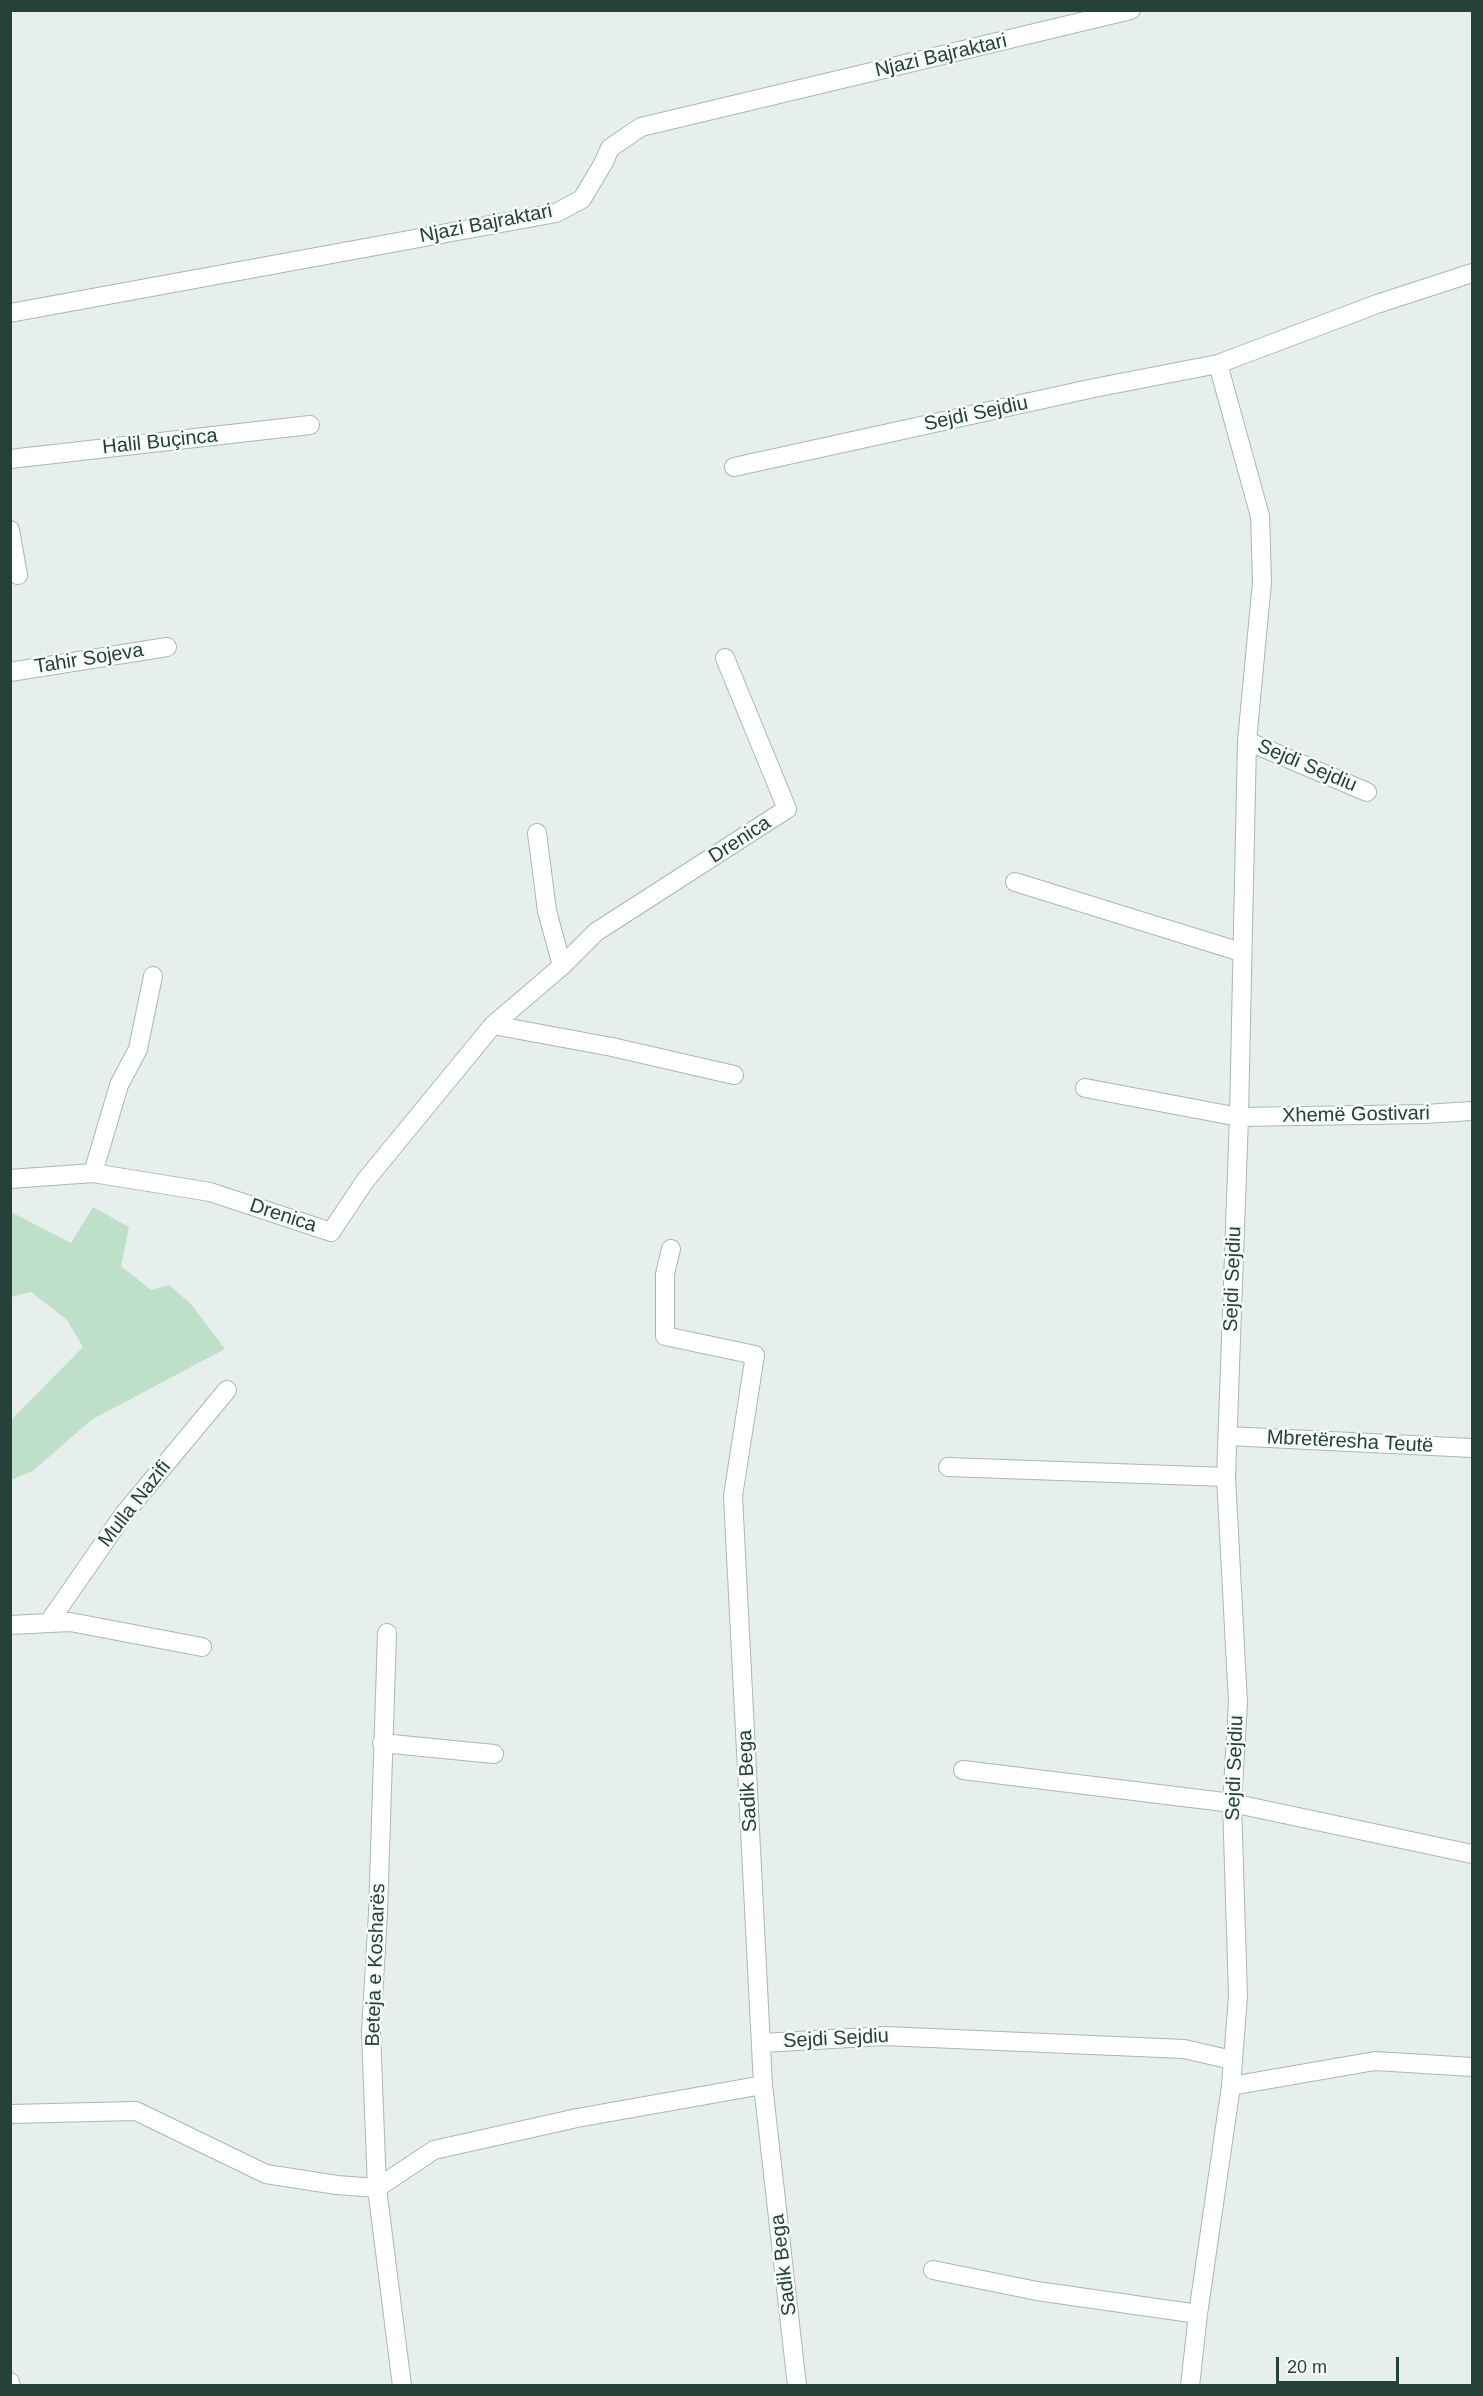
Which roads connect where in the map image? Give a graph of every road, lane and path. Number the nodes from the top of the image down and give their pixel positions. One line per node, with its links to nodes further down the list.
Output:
1 (1131, 10): 3 (street, Njazi Bajraktari)
2 (1473, 273): 4 (street, Sejdi Sejdiu)
3 (10, 313)
4 (1218, 364): 7 (street, Sejdi Sejdiu); 13 (street, Sejdi Sejdiu)
5 (310, 425): 6 (street, Halil Buçinca)
6 (10, 459)
7 (734, 467)
8 (10, 530): 9 (street)
9 (18, 575)
10 (167, 647): 12 (street, Tahir Sojeva)
11 (725, 658): 18 (street, Drenica)
12 (10, 672)
13 (1248, 741): 14 (street, Sejdi Sejdiu); 17 (street, Sejdi Sejdiu)
14 (1367, 792)
15 (537, 833): 18 (street)
16 (1015, 882): 17 (street)
17 (1241, 952): 24 (street, Sejdi Sejdiu)
18 (562, 966): 20 (street, Drenica)
19 (153, 976): 25 (street)
20 (493, 1025): 21 (street); 25 (street, Drenica)
21 (734, 1075)
22 (1086, 1088): 24 (street)
23 (1473, 1111): 24 (street, Xhemë Gostivari)
24 (1239, 1117): 29 (street, Sejdi Sejdiu)
25 (93, 1173): 26 (street, Drenica)
26 (10, 1179)
27 (671, 1250): 42 (street, Sadik Bega)
28 (227, 1390): 33 (street, Mulla Nazifi)
29 (1228, 1436): 30 (street, Mbretëresha Teutë); 32 (street, Sejdi Sejdiu)
30 (1473, 1448)
31 (948, 1467): 32 (street)
32 (1226, 1477): 40 (street, Sejdi Sejdiu)
33 (49, 1622): 34 (street); 36 (street)
34 (10, 1625)
35 (387, 1633): 37 (street, Beteja e Kosharës)
36 (202, 1647)
37 (382, 1743): 38 (street); 48 (street, Beteja e Kosharës)
38 (494, 1754)
39 (963, 1770): 40 (street)
40 (1232, 1803): 41 (street); 43 (street, Sejdi Sejdiu)
41 (1473, 1854)
42 (762, 2043): 43 (street, Sejdi Sejdiu); 45 (street, Sadik Bega)
43 (1232, 2060): 46 (street, Sejdi Sejdiu)
44 (1473, 2067): 46 (street)
45 (763, 2085): 48 (street); 52 (street, Sadik Bega)
46 (1231, 2086): 50 (street, Sejdi Sejdiu)
47 (10, 2114): 48 (street)
48 (377, 2188): 51 (street, Beteja e Kosharës)
49 (933, 2270): 50 (street)
50 (1198, 2314): 53 (street, Sejdi Sejdiu)
51 (402, 2385)
52 (797, 2385)
53 (1191, 2385)

